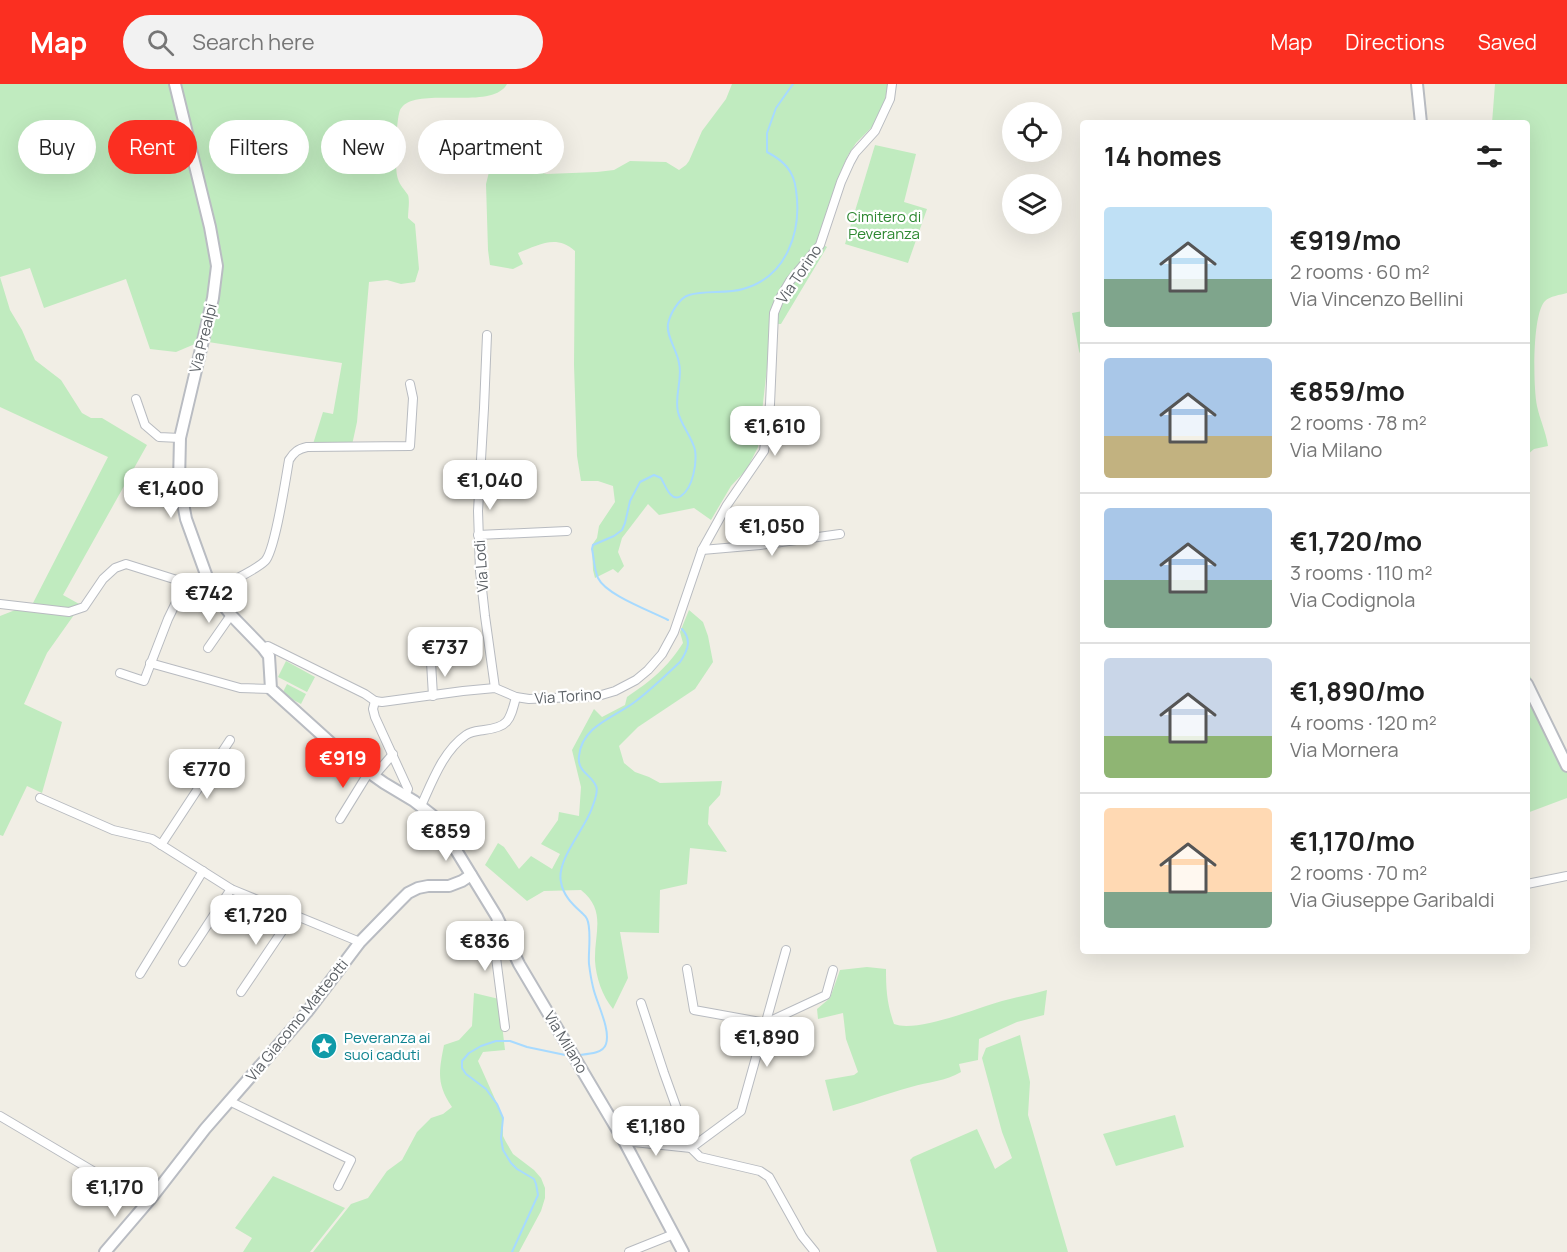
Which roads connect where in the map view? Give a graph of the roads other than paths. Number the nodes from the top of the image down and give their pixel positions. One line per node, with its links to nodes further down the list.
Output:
1 (175, 84): 8 (street, Via Prealpi)
2 (892, 84): 14 (street, Via Torino)
3 (1417, 84): 4 (street)
4 (1421, 120)
5 (487, 335): 10 (street, Via Lodi)
6 (410, 384): 16 (street)
7 (135, 399): 8 (street)
8 (180, 438): 16 (street, Via Prealpi)
9 (514, 481): 10 (street)
10 (480, 482): 13 (street, Via Lodi)
11 (567, 531): 13 (street)
12 (840, 534): 14 (street)
13 (478, 535): 24 (street, Via Lodi)
14 (702, 550): 28 (street, Via Torino)
15 (185, 584): 16 (street); 17 (street); 22 (street)
16 (212, 591): 18 (street, Via Prealpi)
17 (0, 604)
18 (231, 615): 19 (street); 20 (street, Via Prealpi)
19 (208, 648)
20 (263, 648): 25 (street); 29 (street)
21 (431, 662): 27 (street)
22 (150, 663): 23 (street); 25 (street)
23 (120, 673)
24 (495, 688): 27 (street); 28 (street)
25 (271, 689): 33 (street, Via Milano)
26 (1530, 690): 32 (street)
27 (433, 696): 29 (street)
28 (516, 697): 36 (street)
29 (375, 701): 31 (street)
30 (230, 740): 38 (street)
31 (393, 754): 33 (street); 34 (street)
32 (1567, 766)
33 (371, 774): 34 (street, Via Milano); 37 (street)
34 (405, 796): 36 (street, Via Milano)
35 (40, 798): 38 (street)
36 (421, 806): 40 (street, Via Milano)
37 (340, 819)
38 (161, 845): 39 (street)
39 (203, 871): 43 (street); 51 (street)
40 (471, 875): 45 (street, Via Milano); 46 (street, Via Giacomo Matteotti)
41 (1567, 876): 42 (street)
42 (1530, 884)
43 (231, 890): 44 (street); 48 (street)
44 (292, 915): 46 (street); 52 (street)
45 (497, 917): 55 (street); 58 (street, Via Milano)
46 (360, 942): 56 (street, Via Giacomo Matteotti)
47 (786, 950): 54 (street)
48 (183, 962)
49 (687, 969): 54 (street)
50 (833, 970): 54 (street)
51 (140, 974)
52 (241, 992)
53 (640, 1003): 59 (street)
54 (766, 1023): 59 (street)
55 (505, 1027)
56 (229, 1101): 60 (street); 61 (street, Via Giacomo Matteotti)
57 (0, 1116): 61 (street)
58 (624, 1141): 59 (street); 62 (street, Via Milano)
59 (691, 1148): 66 (street)
60 (338, 1186)
61 (147, 1203): 63 (street, Via Giacomo Matteotti)
62 (674, 1234): 64 (street); 65 (street, Via Milano)
63 (105, 1252)
64 (629, 1252)
65 (683, 1252)
66 (815, 1252)

